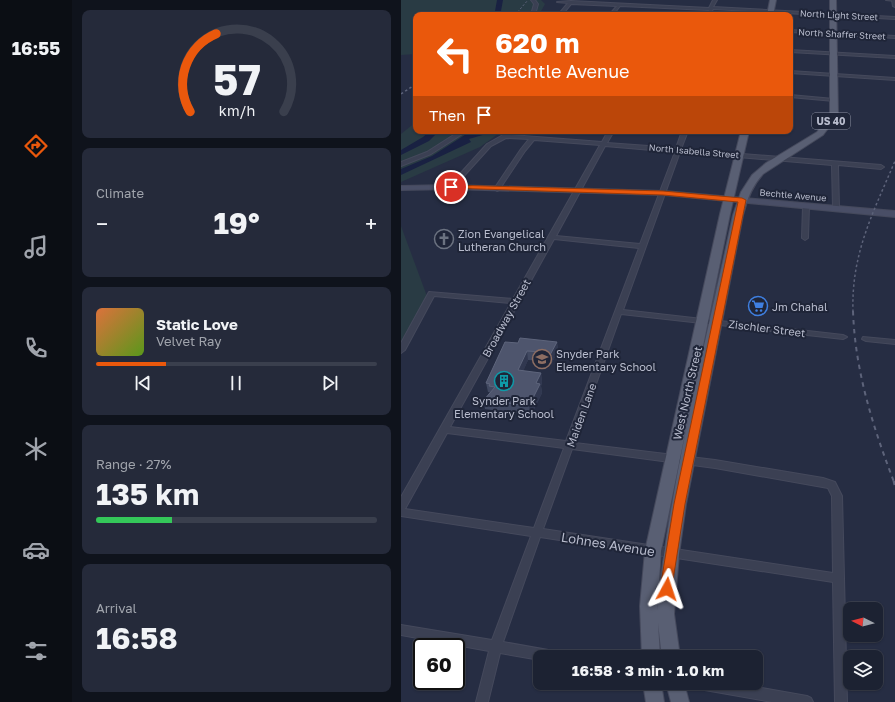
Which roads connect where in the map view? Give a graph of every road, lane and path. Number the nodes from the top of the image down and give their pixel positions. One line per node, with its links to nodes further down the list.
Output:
1 (533, 0): 15 (street)
2 (608, 0): 11 (street)
3 (715, 0): 14 (street)
4 (773, 0): 20 (main road)
5 (833, 0): 22 (main road, US 40)
6 (888, 0): 7 (street)
7 (894, 0): 13 (street)
8 (565, 1): 9 (street, North Light Street); 10 (street, North Light Street)
9 (559, 2)
10 (571, 2): 11 (street, North Light Street); 16 (street)
11 (605, 4): 12 (street, North Light Street)
12 (619, 5): 14 (street, North Light Street); 17 (street)
13 (895, 6)
14 (711, 9): 18 (street); 19 (street, North Light Street)
15 (534, 12)
16 (563, 12)
17 (613, 12)
18 (710, 12)
19 (755, 12)
20 (770, 12)
21 (793, 13): 22 (street, North Light Street)
22 (833, 14): 23 (street, North Light Street); 25 (main road, US 40)
23 (895, 18)
24 (793, 32): 25 (street, North Shaffer Street)
25 (833, 34): 26 (street, North Shaffer Street); 28 (main road, US 40)
26 (895, 37)
27 (793, 51): 28 (street)
28 (834, 53): 29 (street); 31 (main road, US 40)
29 (895, 57)
30 (793, 72): 31 (street)
31 (834, 75): 32 (street); 34 (main road, US 40)
32 (895, 79)
33 (793, 96): 34 (street)
34 (834, 100): 45 (main road, US 40)
35 (456, 134): 47 (street)
36 (508, 134): 40 (street)
37 (609, 134): 42 (street, Broadway Street)
38 (684, 134): 43 (street, Maiden Lane)
39 (744, 134): 44 (main road, West North Street / US 40)
40 (506, 136): 41 (street, North Isabella Street); 49 (street)
41 (533, 138): 42 (street, North Isabella Street); 51 (street)
42 (604, 144): 43 (street, North Isabella Street); 52 (street, Broadway Street)
43 (678, 151): 44 (street, North Isabella Street); 53 (street, Maiden Lane)
44 (740, 155): 45 (street, North Isabella Street); 54 (main road, West North Street / US 40)
45 (780, 158): 46 (street, North Isabella Street); 54 (main road, US 40)
46 (835, 163): 48 (street, North Isabella Street); 56 (street)
47 (401, 164)
48 (881, 167)
49 (451, 187): 50 (main road, Bechtle Avenue); 51 (main road, Bechtle Avenue)
50 (401, 188)
51 (497, 189): 52 (main road, Bechtle Avenue)
52 (578, 191): 53 (main road, Bechtle Avenue); 58 (street, Broadway Street)
53 (663, 193): 54 (main road, Bechtle Avenue); 60 (street, Maiden Lane)
54 (736, 199): 55 (main road, Bechtle Avenue); 63 (main road, West North Street / US 40)
55 (806, 206): 56 (main road, Bechtle Avenue); 59 (street)
56 (836, 208): 57 (main road, Bechtle Avenue)
57 (895, 214)
58 (551, 237): 60 (street); 61 (street, Broadway Street)
59 (805, 238)
60 (642, 246): 62 (street, Maiden Lane)
61 (515, 300): 67 (street); 68 (street, Broadway Street)
62 (619, 312): 63 (street, Zischler Street); 69 (street, Maiden Lane)
63 (709, 321): 64 (street, Zischler Street); 70 (main road, West North Street / US 40); 71 (main road, West North Street / US 40)
64 (843, 337)
65 (866, 339): 66 (street)
66 (895, 342)
67 (401, 350)
68 (444, 428): 69 (street); 72 (street, Broadway Street)
69 (569, 446): 70 (street); 74 (street, Maiden Lane)
70 (672, 458): 71 (street); 75 (main road, West North Street / US 40)
71 (688, 460): 76 (main road, West North Street / US 40); 77 (street)
72 (401, 506)
73 (401, 512): 74 (street, Lohnes Avenue)
74 (537, 533): 75 (street, Lohnes Avenue); 79 (street, Maiden Lane)
75 (653, 551): 76 (street, Lohnes Avenue); 80 (main road, West North Street / US 40)
76 (671, 554): 77 (street, Lohnes Avenue); 81 (main road, West North Street / US 40)
77 (838, 578): 90 (street)
78 (401, 630): 79 (street)
79 (496, 647): 82 (street); 86 (street, Maiden Lane)
80 (651, 650)
81 (670, 650)
82 (533, 653)
83 (653, 690): 87 (main road)
84 (677, 690): 88 (main road)
85 (739, 690): 89 (street)
86 (482, 702)
87 (655, 702)
88 (680, 702)
89 (807, 702)
90 (841, 702)

